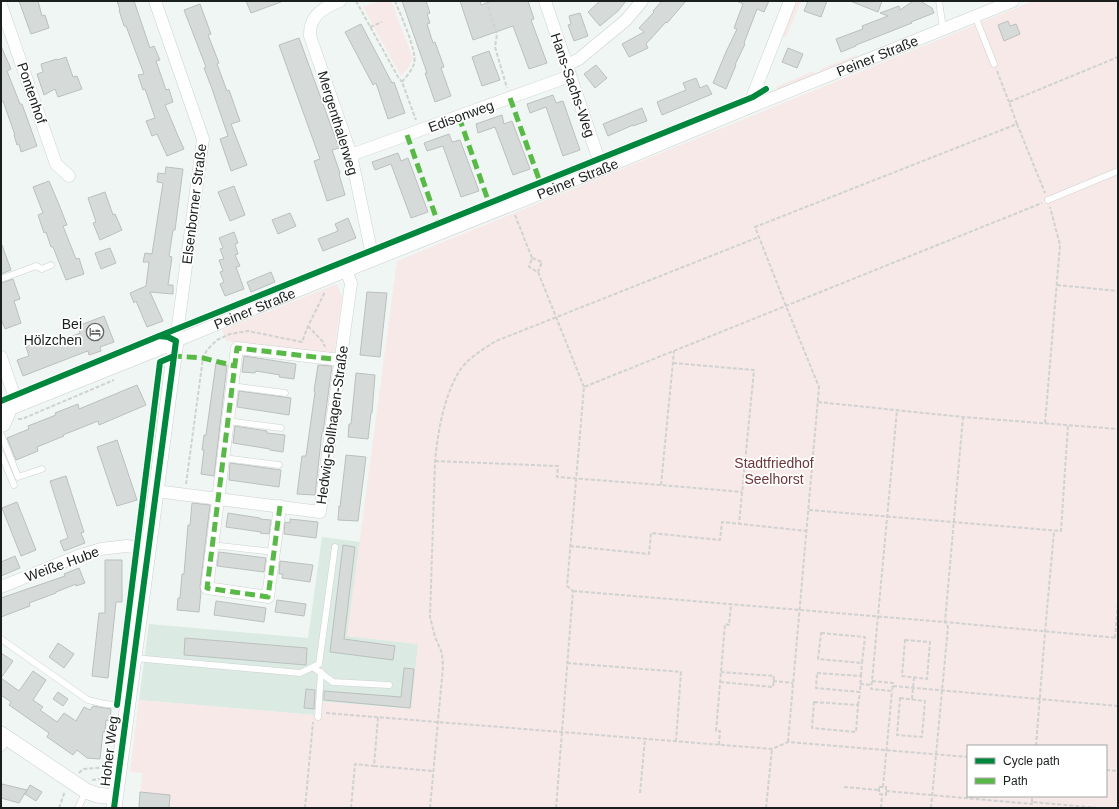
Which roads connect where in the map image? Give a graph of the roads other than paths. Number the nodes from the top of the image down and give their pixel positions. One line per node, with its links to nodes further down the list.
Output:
1 (155, 1): 24 (street, Elsenborner Straße)
2 (340, 1): 15 (street, Mergenthalerweg)
3 (545, 1): 13 (street, Hans-Sachs-Weg)
4 (642, 1): 13 (street, Edisonweg)
5 (790, 1): 14 (street)
6 (939, 1): 11 (lane)
7 (1014, 1): 9 (street, Peiner Straße)
8 (1, 5): 18 (street, Pontenhof)
9 (989, 6): 10 (street, Peiner Straße)
10 (975, 16): 11 (street, Peiner Straße); 12 (lane)
11 (943, 30): 14 (street, Peiner Straße)
12 (994, 64)
13 (568, 70): 15 (street, Edisonweg); 16 (street, Hans-Sachs-Weg)
14 (748, 108): 16 (street, Peiner Straße)
15 (351, 155): 20 (street, Mergenthalerweg)
16 (602, 169): 20 (street, Peiner Straße)
17 (1118, 171): 19 (lane)
18 (69, 176)
19 (1048, 200)
20 (375, 259): 22 (street, Peiner Straße)
21 (51, 265): 23 (lane)
22 (346, 271): 24 (street, Peiner Straße); 26 (street, Hedwig-Bollhagen-Straße)
23 (1, 279)
24 (176, 341): 29 (street, Peiner Straße); 38 (street, Hoher Weg)
25 (1, 357): 29 (street)
26 (341, 360): 27 (street); 40 (street, Hedwig-Bollhagen-Straße)
27 (232, 386): 28 (lane); 30 (street)
28 (285, 393)
29 (7, 414)
30 (228, 421): 31 (lane); 34 (street)
31 (281, 428)
32 (1, 434): 36 (lane)
33 (1, 454): 37 (lane)
34 (223, 458): 35 (lane); 39 (street)
35 (279, 465)
36 (42, 469)
37 (14, 485)
38 (156, 491): 39 (street, Hedwig-Bollhagen-Straße); 43 (street, Hoher Weg)
39 (218, 499): 40 (street, Hedwig-Bollhagen-Straße); 41 (street)
40 (280, 506): 44 (street)
41 (212, 545): 44 (lane); 44 (street)
42 (335, 547): 48 (lane)
43 (148, 549): 45 (street, Weiße Hube); 47 (street, Hoher Weg)
44 (274, 552)
45 (1, 587)
46 (1, 639): 51 (lane)
47 (134, 658): 48 (lane); 51 (street, Hoher Weg)
48 (313, 667): 49 (lane)
49 (321, 672): 50 (lane); 52 (lane)
50 (389, 686)
51 (127, 706): 55 (street, Hoher Weg)
52 (318, 717)
53 (3, 740): 54 (street)
54 (86, 783): 55 (street); 56 (lane)
55 (114, 802)
56 (78, 808)

